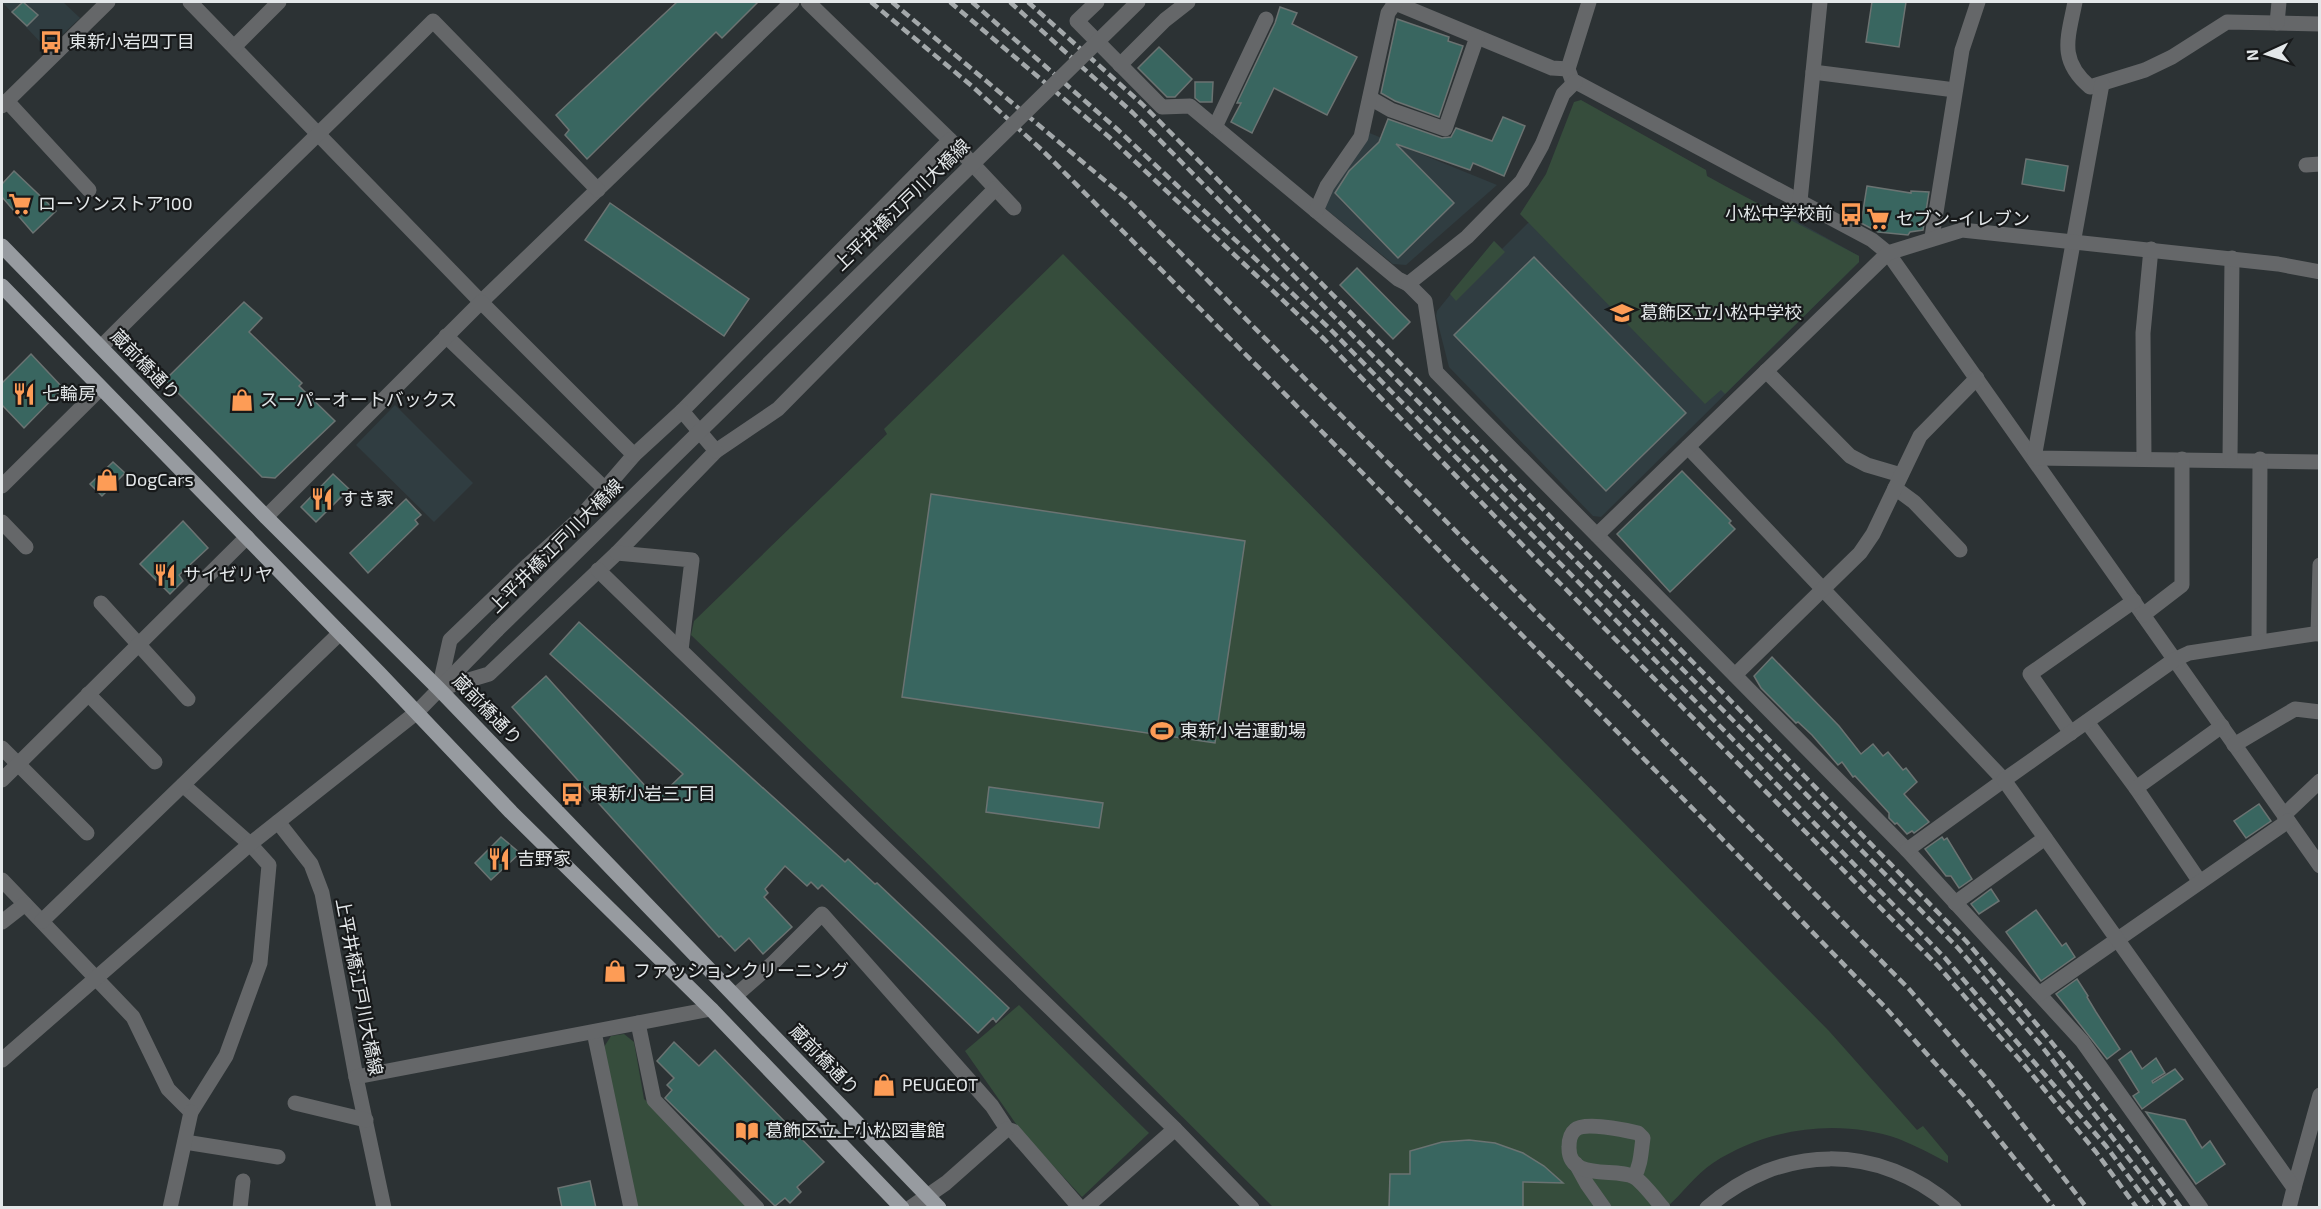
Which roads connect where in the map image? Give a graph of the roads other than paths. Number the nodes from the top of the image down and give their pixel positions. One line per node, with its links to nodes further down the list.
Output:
1 (108, 2): 26 (street)
2 (190, 2): 19 (street)
3 (279, 2): 19 (street)
4 (792, 2): 32 (street)
5 (808, 2): 29 (street)
6 (1097, 2): 20 (street)
7 (1138, 2): 84 (street, 上平井橋江戸川大橋線, bridge)
8 (1188, 2): 20 (street)
9 (1394, 2): 18 (street); 25 (street)
10 (1589, 2): 22 (street)
11 (1820, 2): 21 (street)
12 (1978, 2): 24 (street)
13 (2075, 2): 23 (street)
14 (2279, 2): 16 (street)
15 (1266, 19): 27 (street)
16 (2277, 23): 17 (street); 23 (street)
17 (2319, 24)
18 (1477, 37): 22 (street); 25 (street)
19 (234, 47): 28 (street)
20 (1120, 65): 27 (street)
21 (1813, 72): 24 (street); 33 (street)
22 (1572, 75): 33 (street); 43 (street)
23 (2102, 84): 37 (street)
24 (1955, 90): 36 (street)
25 (1370, 98): 35 (street)
26 (4, 104): 31 (street)
27 (1215, 127): 35 (street)
28 (319, 135): 32 (street); 45 (street); 47 (street)
29 (950, 140): 30 (street); 51 (street)
30 (995, 189): 34 (street); 53 (street)
31 (89, 190)
32 (598, 190): 45 (street)
33 (1800, 201): 40 (street)
34 (1014, 208)
35 (1316, 211): 43 (street)
36 (1932, 237): 37 (street); 40 (street)
37 (2073, 242): 39 (street); 55 (street)
38 (2, 246): 47 (main road, 蔵前橋通り)
39 (2151, 249): 41 (street); 56 (street)
40 (1888, 252): 48 (street); 49 (street)
41 (2232, 258): 42 (street); 58 (street)
42 (2319, 272)
43 (1408, 284): 66 (street)
44 (2, 286): 50 (main road)
45 (481, 302): 46 (street); 54 (street)
46 (446, 336): 63 (street); 64 (street)
47 (101, 347): 64 (main road, 蔵前橋通り)
48 (1766, 371): 52 (street); 61 (street)
49 (1977, 378): 55 (street); 61 (street)
50 (101, 388): 62 (street); 67 (main road)
51 (682, 411): 53 (street); 54 (street)
52 (1688, 447): 66 (street); 73 (street)
53 (716, 451): 70 (street)
54 (634, 455): 63 (street)
55 (2034, 458): 56 (street); 74 (street)
56 (2144, 459): 57 (street)
57 (2182, 459): 58 (street); 76 (street)
58 (2230, 459): 59 (street)
59 (2260, 459): 60 (street); 79 (street)
60 (2319, 462)
61 (1898, 482): 69 (street); 73 (street)
62 (2, 486)
63 (605, 489): 84 (street)
64 (266, 517): 84 (main road, 蔵前橋通り)
65 (2, 522): 68 (street)
66 (1597, 535): 83 (street)
67 (247, 537): 77 (main road); 80 (street)
68 (26, 547)
69 (1960, 550)
70 (617, 553): 72 (street); 81 (street)
71 (2319, 565): 78 (street)
72 (598, 570): 81 (street); 84 (street)
73 (1822, 588): 83 (street); 97 (street)
74 (2134, 601): 76 (street); 91 (street)
75 (101, 603): 80 (street)
76 (2143, 615): 82 (street)
77 (340, 633): 87 (main road); 99 (street)
78 (2319, 634): 79 (street)
79 (2259, 642): 82 (street)
80 (138, 644): 85 (street); 86 (street)
81 (681, 650): 128 (street)
82 (2174, 660): 89 (street); 90 (street)
83 (1735, 675): 106 (street)
84 (439, 689): 87 (street, 上平井橋江戸川大橋線); 117 (main road, 蔵前橋通り)
85 (88, 694): 94 (street); 95 (street)
86 (188, 699)
87 (417, 712): 102 (street, 上平井橋江戸川大橋線); 118 (main road)
88 (2319, 712): 92 (street)
89 (2087, 722): 91 (street); 100 (street)
90 (2222, 726): 92 (street); 100 (street)
91 (2071, 733): 97 (street)
92 (2234, 745): 101 (street)
93 (2, 748): 95 (street)
94 (155, 762)
95 (18, 764): 96 (street); 103 (street)
96 (2, 780)
97 (2004, 780): 104 (street); 106 (street)
98 (2319, 781): 101 (street)
99 (183, 785): 105 (street); 112 (street)
100 (2136, 788): 109 (street)
101 (2286, 818): 107 (street); 109 (street)
102 (278, 822): 105 (street); 122 (street, 上平井橋江戸川大橋線)
103 (87, 833)
104 (2045, 838): 110 (street); 114 (street)
105 (250, 844): 115 (street); 125 (street)
106 (1907, 850): 110 (street)
107 (2319, 866)
108 (2, 880): 111 (street)
109 (2200, 882): 114 (street)
110 (1955, 903): 116 (street)
111 (25, 904): 112 (street); 113 (street)
112 (42, 921): 115 (street)
113 (2, 922)
114 (2117, 939): 116 (street); 134 (street)
115 (98, 978): 121 (street); 125 (street)
116 (2038, 994): 151 (street)
117 (735, 996): 127 (street); 135 (main road, 蔵前橋通り)
118 (711, 1009): 119 (street); 141 (main road)
119 (638, 1023): 120 (street); 140 (street)
120 (594, 1032): 122 (street); 139 (street)
121 (2, 1060)
122 (356, 1077): 126 (street, 上平井橋江戸川大橋線)
123 (2319, 1095): 134 (street)
124 (295, 1103): 126 (street)
125 (191, 1112): 129 (street)
126 (366, 1120): 138 (street, 上平井橋江戸川大橋線)
127 (1007, 1129): 135 (street); 144 (street)
128 (1175, 1130): 145 (street); 146 (street)
129 (185, 1142): 130 (street); 136 (street)
130 (278, 1157)
131 (1576, 1164): 132 (street); 132 (street); 147 (street)
132 (1634, 1177): 148 (street)
133 (243, 1181): 137 (street)
134 (2294, 1188): 152 (street)
135 (928, 1195): 142 (street); 143 (main road, 蔵前橋通り)
136 (170, 1208)
137 (240, 1208)
138 (384, 1208)
139 (631, 1208)
140 (757, 1208)
141 (902, 1208)
142 (910, 1208)
143 (941, 1208)
144 (1080, 1208)
145 (1085, 1208)
146 (1252, 1208)
147 (1604, 1208)
148 (1663, 1208)
149 (1707, 1208): 150 (street)
150 (1954, 1208)
151 (2201, 1208)
152 (2289, 1208)

